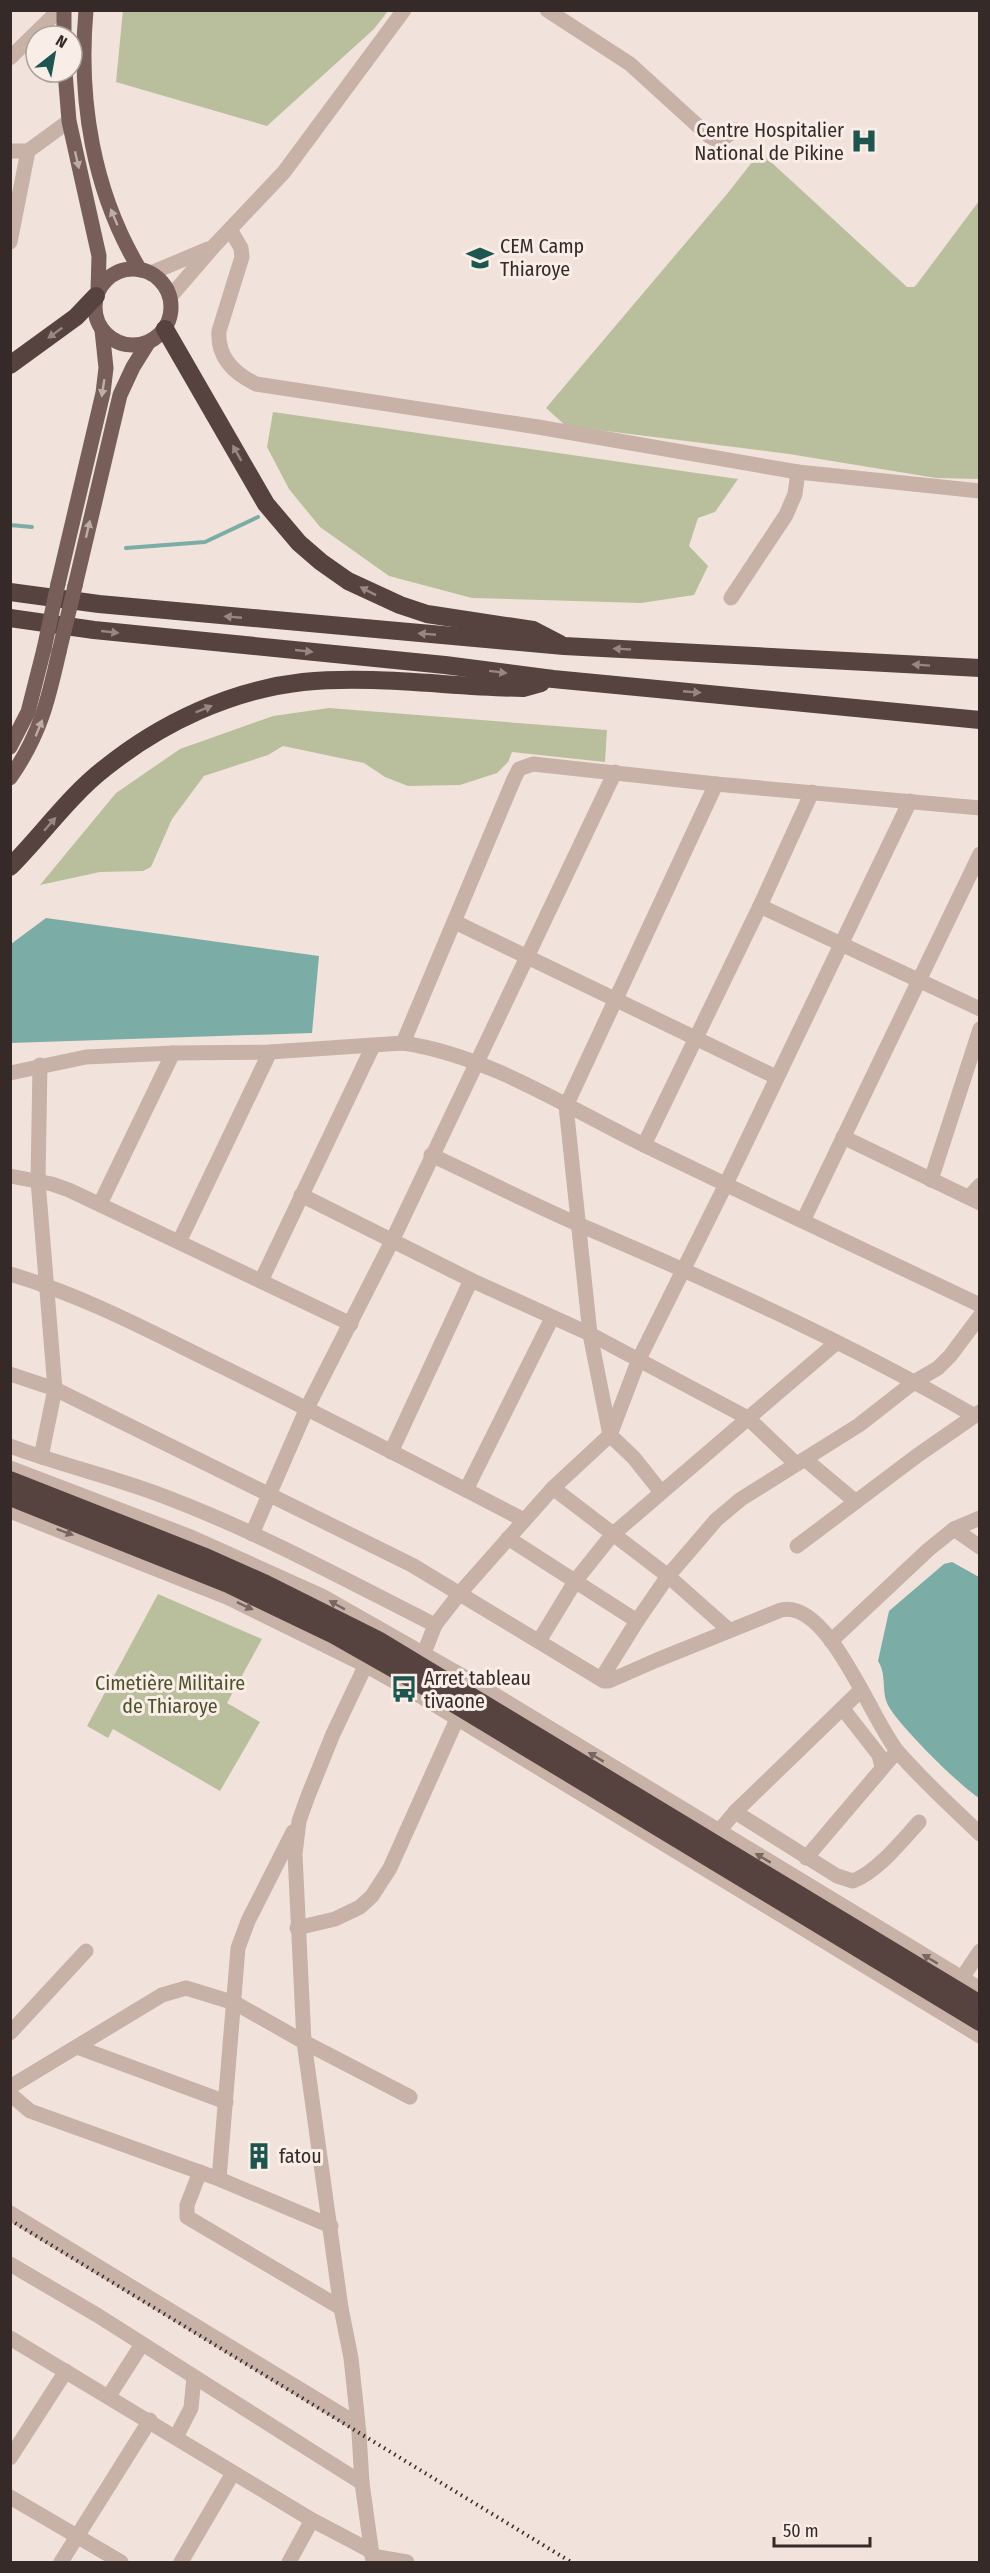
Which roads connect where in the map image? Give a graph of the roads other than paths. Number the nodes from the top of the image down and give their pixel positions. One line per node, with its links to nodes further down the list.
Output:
1 (59, 10): 5 (street)
2 (86, 10): 14 (main road, one-way to 2)
3 (404, 10): 11 (street)
4 (547, 10): 8 (street)
5 (10, 58)
6 (66, 84): 7 (main road)
7 (69, 121): 10 (street); 15 (main road, one-way to 15)
8 (736, 130)
9 (10, 151): 10 (street)
10 (28, 151): 12 (street)
11 (231, 231): 13 (street); 21 (street)
12 (10, 242)
13 (214, 246): 14 (street); 16 (street)
14 (145, 271): 15 (main road); 16 (main road)
15 (97, 294): 18 (main road); 20 (highway, one-way to 20)
16 (170, 297): 17 (main road)
17 (165, 329): 19 (main road); 26 (highway, one-way to 17)
18 (102, 330): 19 (main road); 27 (main road, one-way to 27, bridge)
19 (148, 343): 27 (main road, one-way to 19, bridge)
20 (10, 365)
21 (798, 472): 22 (street); 24 (street)
22 (980, 491)
23 (10, 592): 26 (highway, one-way to 23)
24 (731, 598)
25 (10, 618): 29 (highway, one-way to 29)
26 (564, 646): 28 (highway, one-way to 26)
27 (52, 651): 31 (main road); 33 (main road, one-way to 27)
28 (980, 668)
29 (553, 679): 30 (highway, one-way to 30); 39 (highway, one-way to 29)
30 (980, 720)
31 (10, 747)
32 (615, 772): 34 (street); 41 (street); 43 (street)
33 (10, 778)
34 (716, 784): 35 (street); 45 (street)
35 (812, 792): 36 (street); 40 (street)
36 (910, 801): 37 (street); 42 (street)
37 (980, 807)
38 (980, 854): 44 (street)
39 (10, 867)
40 (760, 906): 42 (street); 48 (street)
41 (455, 922): 43 (street); 49 (street)
42 (840, 943): 44 (street); 56 (street)
43 (527, 956): 45 (street); 53 (street)
44 (917, 981): 46 (street); 58 (street)
45 (615, 998): 48 (street); 57 (street)
46 (980, 1009)
47 (980, 1029): 62 (street)
48 (696, 1037): 56 (street); 59 (street)
49 (403, 1043): 50 (street); 53 (street)
50 (373, 1046): 51 (street); 66 (street)
51 (270, 1052): 52 (street); 72 (street)
52 (173, 1053): 54 (street); 68 (street)
53 (476, 1063): 57 (street); 60 (street)
54 (40, 1065): 55 (street); 63 (street)
55 (10, 1073)
56 (776, 1077): 64 (street)
57 (566, 1106): 59 (street); 70 (street)
58 (843, 1137): 62 (street); 69 (street)
59 (644, 1145): 64 (street)
60 (431, 1155): 70 (street); 71 (street)
61 (10, 1176): 63 (street)
62 (931, 1180): 67 (street)
63 (38, 1181): 68 (street); 77 (street)
64 (726, 1184): 69 (street); 73 (street)
65 (980, 1185): 67 (street)
66 (301, 1195): 71 (street); 76 (street)
67 (974, 1200)
68 (100, 1204): 72 (street)
69 (803, 1221): 78 (street)
70 (578, 1224): 73 (street); 82 (street)
71 (392, 1241): 75 (street); 81 (street)
72 (179, 1242): 76 (street)
73 (683, 1268): 83 (street); 84 (street)
74 (10, 1274): 77 (street)
75 (471, 1280): 80 (street); 93 (street)
76 (261, 1281): 81 (street)
77 (46, 1285): 87 (street); 88 (street)
78 (980, 1305)
79 (980, 1316): 86 (street)
80 (552, 1318): 82 (street); 99 (street)
81 (351, 1324): 88 (street)
82 (590, 1334): 84 (street); 91 (street)
83 (836, 1343): 86 (street); 90 (street)
84 (639, 1359): 90 (street); 91 (street)
85 (10, 1374): 87 (street)
86 (914, 1382): 89 (street); 95 (street)
87 (55, 1389): 94 (street); 101 (street)
88 (307, 1408): 93 (street); 101 (street)
89 (976, 1414): 103 (street)
90 (748, 1418): 95 (street); 100 (street)
91 (610, 1435): 98 (street); 100 (street)
92 (10, 1446): 94 (street)
93 (391, 1452): 99 (street)
94 (41, 1457): 108 (street)
95 (801, 1462): 103 (street); 113 (street)
96 (10, 1468): 121 (street, one-way to 96)
97 (10, 1480): 125 (highway)
98 (553, 1488): 106 (street); 109 (street)
99 (466, 1490): 106 (street)
100 (661, 1492): 109 (street)
101 (268, 1494): 108 (street); 115 (street)
102 (10, 1497): 122 (highway)
103 (856, 1502): 111 (street)
104 (10, 1511): 122 (street, one-way to 122)
105 (980, 1518): 107 (street)
106 (524, 1520): 110 (street)
107 (954, 1529): 112 (street); 120 (street)
108 (252, 1534): 117 (street)
109 (612, 1535): 113 (street); 114 (street)
110 (508, 1538): 114 (street); 115 (street)
111 (797, 1546)
112 (980, 1547)
113 (668, 1576): 116 (street); 118 (street)
114 (576, 1580): 116 (street); 119 (street)
115 (460, 1593): 117 (street); 119 (street)
116 (637, 1621): 123 (street)
117 (435, 1625): 121 (street)
118 (729, 1630): 120 (street); 123 (street)
119 (539, 1641): 123 (street)
120 (831, 1641): 124 (street)
121 (424, 1653): 125 (street)
122 (367, 1660): 127 (street); 131 (street); 143 (highway)
123 (601, 1679)
124 (861, 1689): 126 (street); 128 (street)
125 (478, 1693): 133 (street, one-way to 125); 142 (highway)
126 (843, 1709): 129 (street); 130 (street)
127 (457, 1719): 136 (street); 145 (street)
128 (897, 1751): 129 (street); 134 (street)
129 (882, 1767): 135 (street)
130 (735, 1812): 133 (street); 135 (street)
131 (299, 1821): 136 (street); 141 (street)
132 (919, 1822): 135 (street)
133 (719, 1831): 139 (street, one-way to 133)
134 (980, 1834)
135 (806, 1858)
136 (297, 1928): 146 (street)
137 (86, 1951): 144 (street)
138 (980, 1951): 139 (street)
139 (962, 1978): 140 (street)
140 (980, 1989)
141 (235, 2003): 146 (street); 147 (street); 151 (street)
142 (980, 2004)
143 (980, 2022)
144 (10, 2034)
145 (980, 2036)
146 (304, 2042): 150 (street); 154 (street)
147 (77, 2047): 148 (street); 151 (street)
148 (10, 2087)
149 (10, 2094): 152 (street)
150 (410, 2097)
151 (226, 2102): 153 (street)
152 (200, 2172): 153 (street); 159 (street)
153 (219, 2179): 156 (street)
154 (327, 2197): 156 (street); 157 (street)
155 (10, 2212): 168 (street)
156 (313, 2218): 157 (street)
157 (331, 2226): 159 (street)
158 (10, 2264): 161 (street)
159 (341, 2308): 168 (street)
160 (10, 2338): 162 (street)
161 (142, 2344): 163 (street); 165 (street)
162 (66, 2371): 165 (street); 170 (street)
163 (194, 2377): 164 (street); 166 (street)
164 (221, 2395): 166 (street); 172 (street)
165 (109, 2396): 167 (street)
166 (191, 2408): 169 (street)
167 (150, 2420): 169 (street); 175 (street)
168 (357, 2424): 172 (street)
169 (176, 2437): 171 (street)
170 (10, 2458)
171 (233, 2473): 174 (street); 179 (street)
172 (362, 2483): 176 (street)
173 (10, 2497): 175 (street)
174 (312, 2520): 176 (street); 180 (street)
175 (78, 2536): 177 (street); 178 (street)
176 (372, 2557): 181 (street)
177 (61, 2562)
178 (121, 2562)
179 (181, 2562)
180 (289, 2562)
181 (407, 2562)

